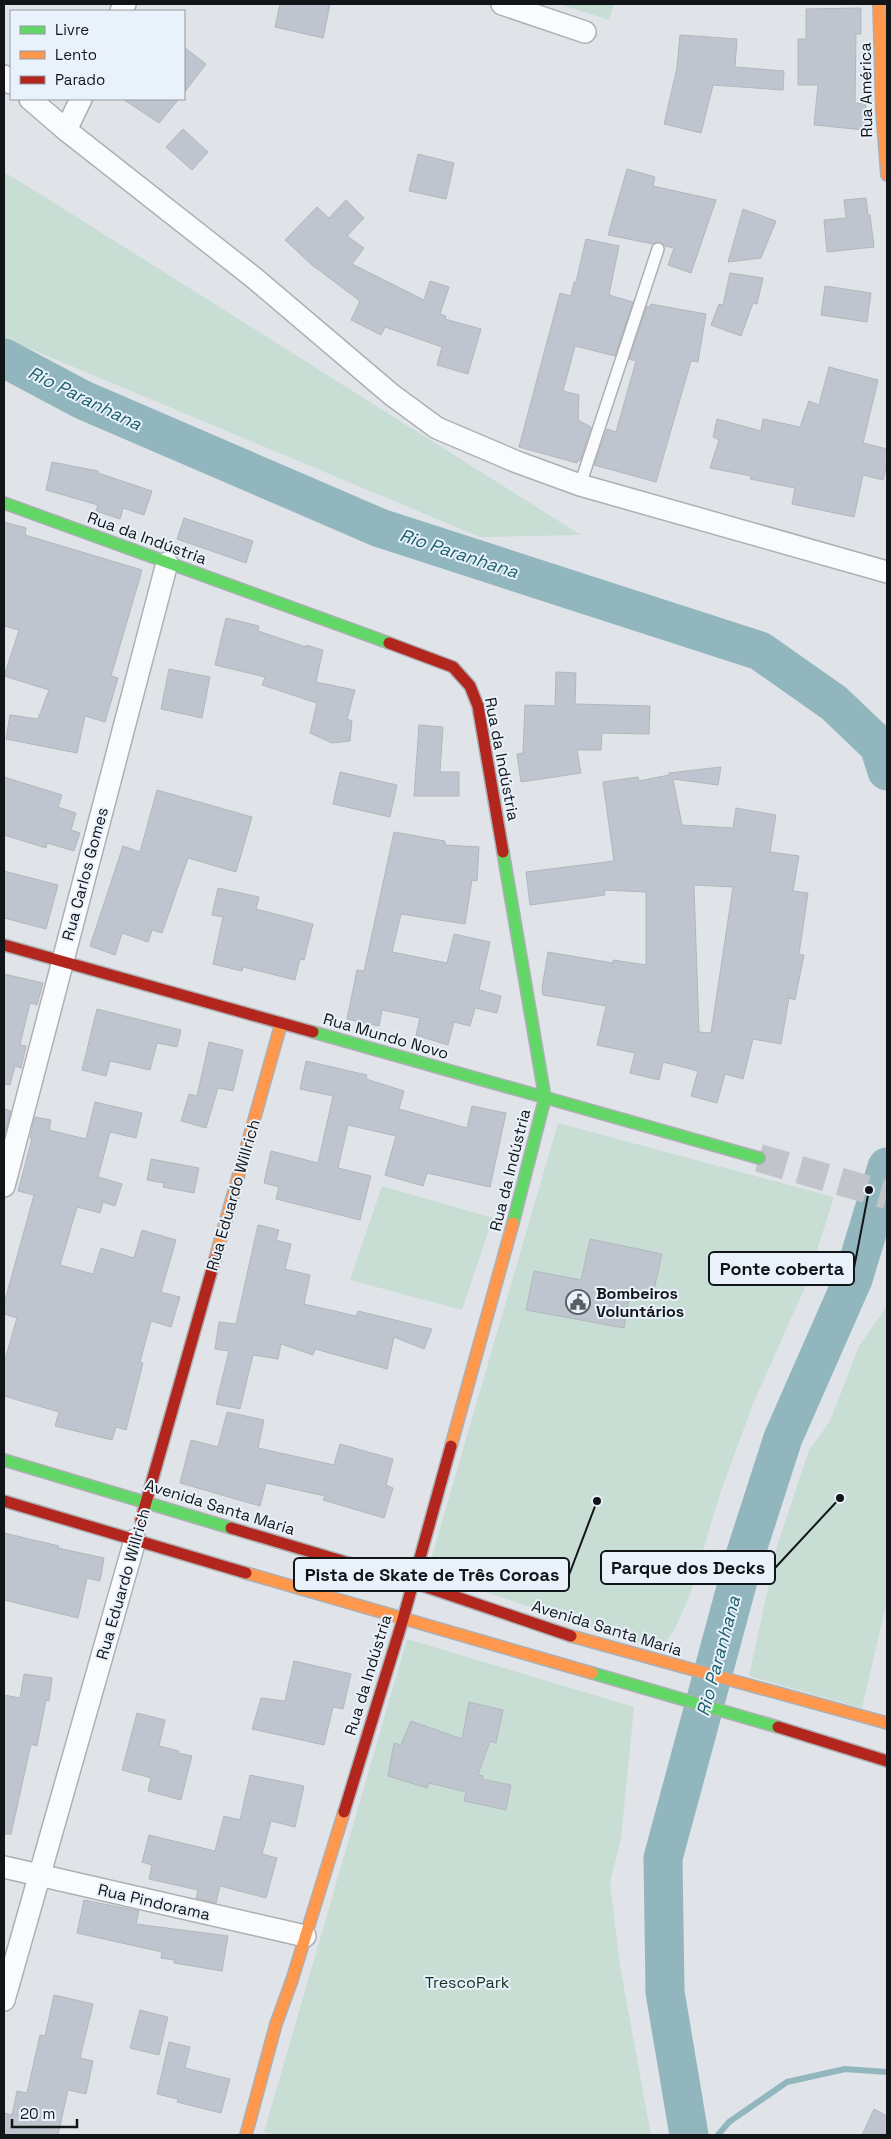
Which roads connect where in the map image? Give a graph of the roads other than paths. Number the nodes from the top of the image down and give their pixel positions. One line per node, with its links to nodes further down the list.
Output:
1 (502, 4): 3 (street)
2 (880, 4): 4 (main road, Rua América)
3 (585, 32)
4 (885, 68): 8 (main road, Rua América)
5 (31, 100): 7 (street)
6 (80, 100): 7 (street)
7 (66, 130): 10 (street)
8 (887, 175)
9 (658, 249): 10 (lane)
10 (580, 485): 13 (street)
11 (4, 503): 12 (main road, Rua da Indústria)
12 (167, 563): 15 (street, Rua Carlos Gomes); 17 (main road, Rua da Indústria)
13 (887, 572)
14 (4, 945): 15 (main road, Rua Mundo Novo)
15 (62, 962): 16 (main road, Rua Mundo Novo); 19 (street, Rua Carlos Gomes)
16 (281, 1024): 17 (main road, Rua Mundo Novo); 22 (main road, Rua Eduardo Willrich)
17 (545, 1098): 18 (main road, Rua Mundo Novo); 24 (main road, Rua da Indústria)
18 (759, 1158)
19 (4, 1186)
20 (4, 1460): 22 (main road, Avenida Santa Maria)
21 (4, 1501): 23 (main road)
22 (146, 1502): 23 (main road, Rua Eduardo Willrich); 24 (main road, Avenida Santa Maria)
23 (135, 1540): 25 (main road); 29 (street, Rua Eduardo Willrich)
24 (412, 1582): 25 (main road, Rua da Indústria); 26 (main road, Avenida Santa Maria)
25 (403, 1619): 27 (main road); 30 (main road, Rua da Indústria)
26 (887, 1723)
27 (887, 1761)
28 (4, 1867): 29 (street, Rua Pindorama)
29 (40, 1876): 30 (street, Rua Pindorama); 31 (street, Rua Eduardo Willrich)
30 (305, 1936): 32 (main road, Rua da Indústria)
31 (4, 2000)
32 (246, 2135)

